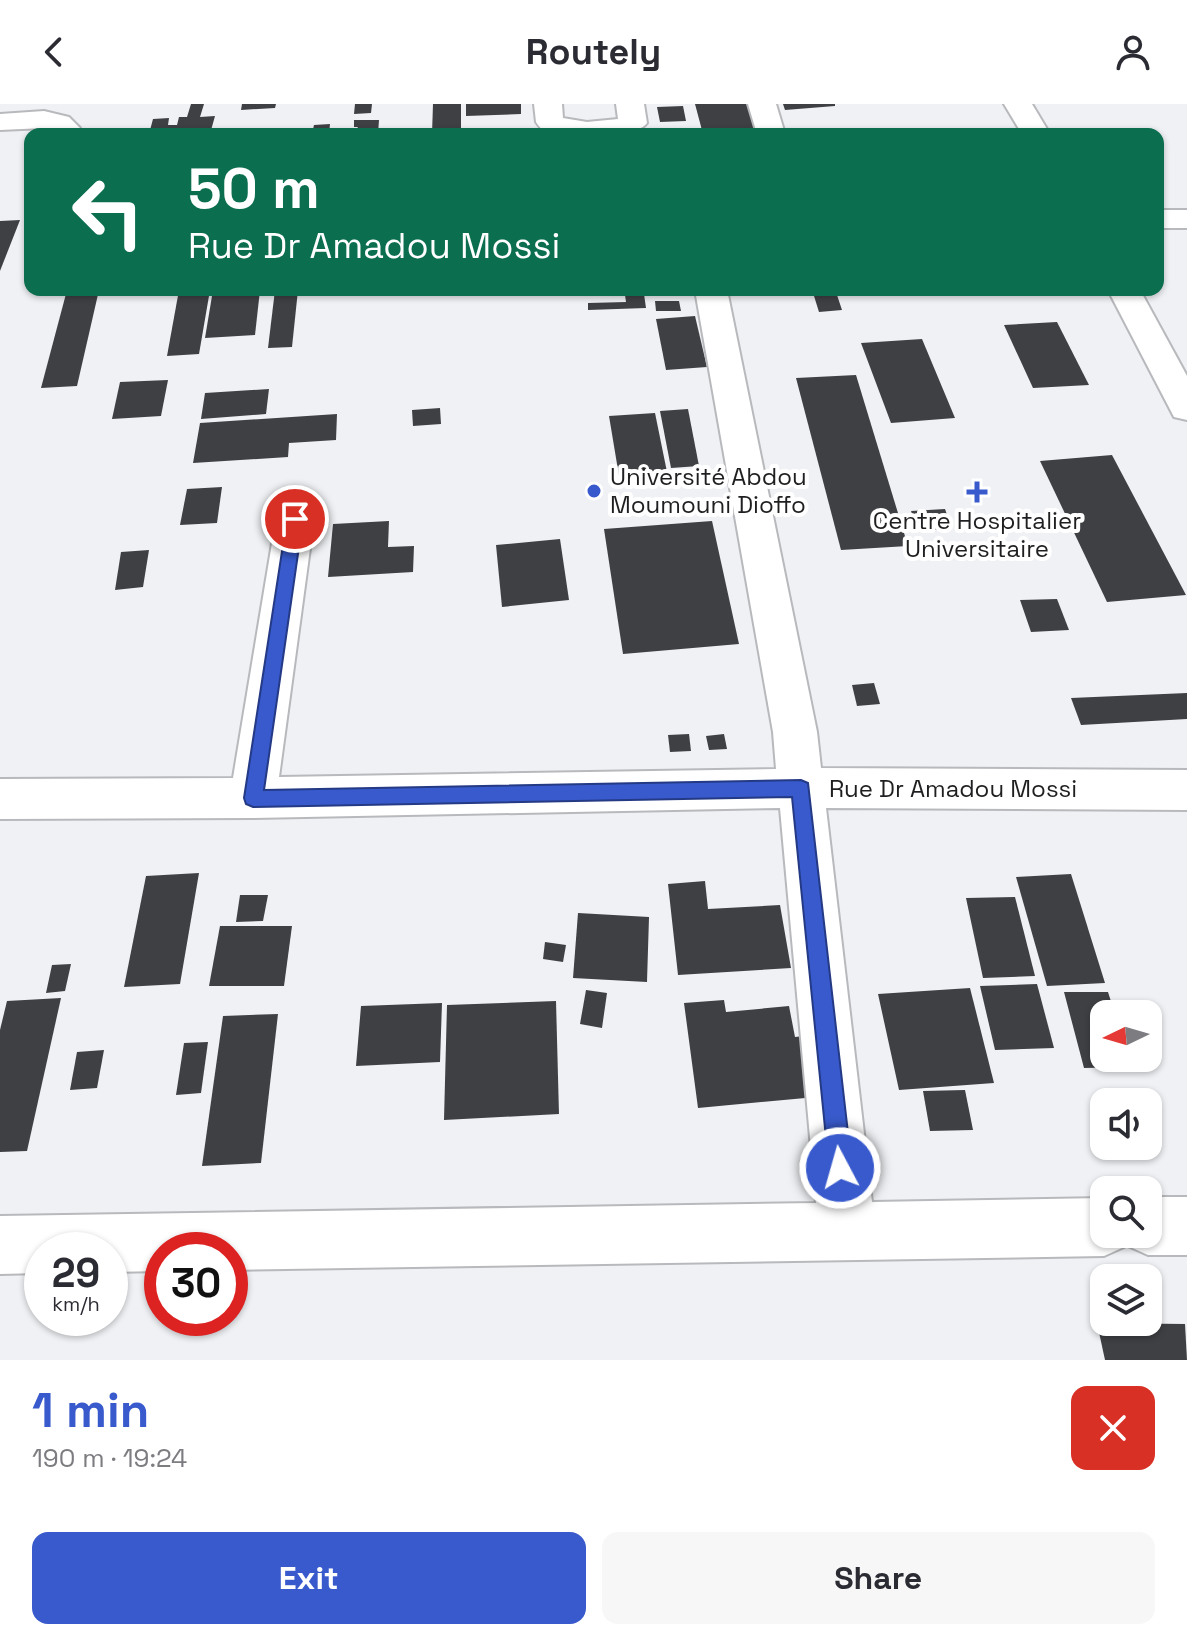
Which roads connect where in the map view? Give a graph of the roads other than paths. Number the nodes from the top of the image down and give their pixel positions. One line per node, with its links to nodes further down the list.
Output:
1 (548, 104): 7 (street)
2 (630, 104): 8 (street)
3 (762, 104): 9 (street)
4 (1018, 104): 10 (street)
5 (0, 122): 6 (street)
6 (66, 128)
7 (556, 128)
8 (588, 128)
9 (769, 128)
10 (1032, 128)
11 (1164, 219): 12 (street)
12 (1187, 219)
13 (712, 296): 17 (street)
14 (1127, 296): 15 (street)
15 (1187, 408)
16 (295, 519): 19 (street)
17 (801, 788): 18 (street, Rue Dr Amadou Mossi); 19 (street, Rue Dr Amadou Mossi); 24 (street)
18 (1187, 791)
19 (253, 798): 20 (street, Rue Dr Amadou Mossi)
20 (0, 799)
21 (1162, 1226): 22 (street)
22 (1187, 1226)
23 (1090, 1227): 24 (street)
24 (847, 1231): 25 (street)
25 (0, 1245)

